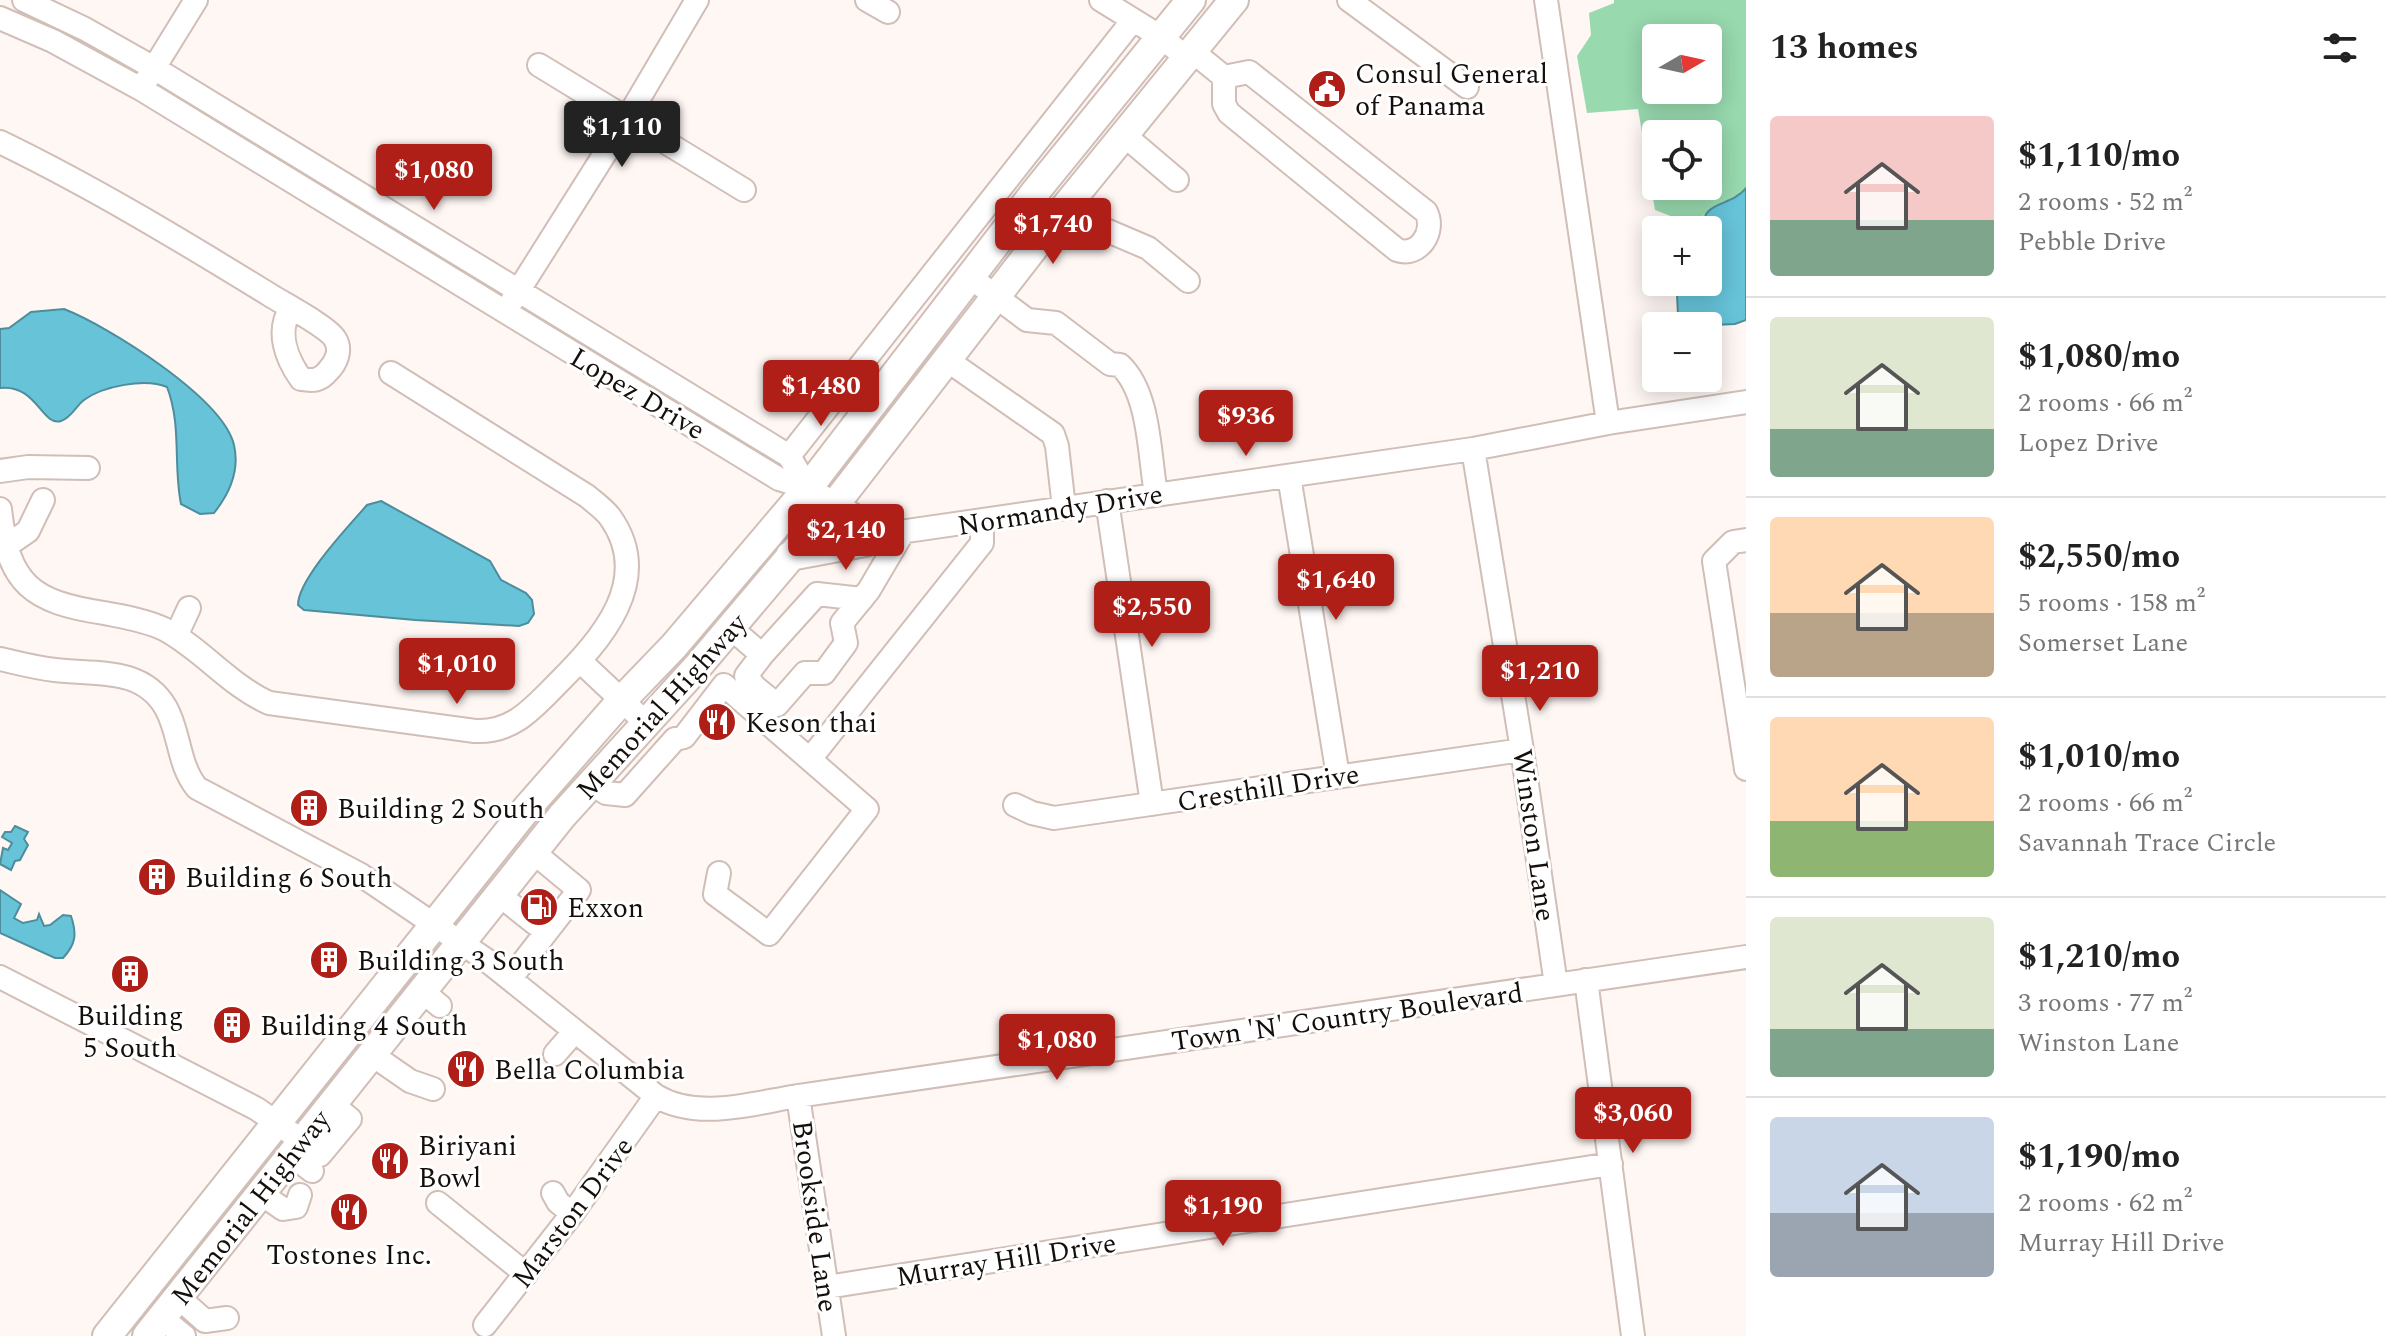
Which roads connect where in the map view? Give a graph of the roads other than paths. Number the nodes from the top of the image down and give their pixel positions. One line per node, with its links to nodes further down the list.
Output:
1 (24, 0): 16 (street, Lopez Drive)
2 (196, 0): 16 (street)
3 (697, 0): 20 (street)
4 (867, 0): 10 (street)
5 (1101, 0): 12 (street)
6 (1191, 0): 13 (main road, Memorial Highway)
7 (1234, 0): 14 (main road, Memorial Highway)
8 (1349, 0): 18 (street)
9 (1546, 0): 35 (street)
10 (888, 12)
11 (0, 18): 19 (street, Lopez Drive)
12 (1133, 20): 13 (street); 37 (street)
13 (1161, 37): 14 (street); 26 (main road, Memorial Highway)
14 (1190, 54): 17 (street); 21 (main road, Memorial Highway)
15 (539, 65): 20 (street)
16 (154, 68): 19 (street); 28 (street, Lopez Drive)
17 (1224, 77): 17 (street)
18 (1467, 87)
19 (141, 89): 31 (street, Lopez Drive)
20 (628, 117): 24 (street); 28 (street)
21 (1124, 135): 23 (street); 25 (main road, Memorial Highway)
22 (0, 142): 30 (street)
23 (1177, 180)
24 (744, 190)
25 (1067, 205): 27 (street); 29 (main road, Memorial Highway)
26 (970, 277): 29 (street); 41 (main road, Memorial Highway)
27 (1188, 281)
28 (518, 290): 31 (street); 37 (street, Lopez Drive)
29 (996, 297): 32 (main road, Memorial Highway); 42 (street)
30 (291, 308)
31 (505, 312): 41 (street, Lopez Drive)
32 (947, 360): 45 (main road, Memorial Highway); 46 (street)
33 (391, 373): 59 (street)
34 (1746, 402): 35 (street, Normandy Drive)
35 (1608, 423): 36 (street, Normandy Drive)
36 (1473, 449): 40 (street, Normandy Drive); 65 (street, Winston Lane)
37 (789, 456): 41 (street, Lopez Drive)
38 (88, 468): 39 (street)
39 (0, 471)
40 (1289, 476): 42 (street, Normandy Drive); 69 (street)
41 (808, 488): 45 (street); 62 (main road, Memorial Highway)
42 (1156, 494): 44 (street, Normandy Drive)
43 (43, 500): 51 (street)
44 (1107, 501): 46 (street, Normandy Drive); 71 (street)
45 (836, 503): 49 (street); 52 (main road, Memorial Highway)
46 (1064, 508): 48 (street, Normandy Drive)
47 (0, 509): 51 (street)
48 (982, 521): 49 (street, Normandy Drive); 67 (street)
49 (894, 534): 52 (main road); 53 (street)
50 (1739, 541): 63 (street)
51 (5, 547): 56 (street)
52 (790, 556): 55 (main road, Memorial Highway)
53 (862, 599): 57 (street); 57 (street)
54 (189, 608): 56 (street)
55 (731, 628): 57 (street); 60 (main road, Memorial Highway)
56 (176, 636): 59 (street)
57 (762, 655)
58 (0, 659): 76 (street, Town 'N' Country Boulevard)
59 (580, 661): 62 (street)
60 (699, 665): 61 (street); 64 (main road, Memorial Highway)
61 (724, 685): 66 (street); 67 (street)
62 (622, 700): 64 (street); 76 (main road, Memorial Highway)
63 (1743, 728): 68 (street)
64 (640, 729): 66 (street); 70 (main road, Memorial Highway)
65 (1522, 750): 69 (street, Cresthill Drive); 83 (street, Winston Lane)
66 (660, 756): 70 (street)
67 (810, 759): 74 (street)
68 (1746, 769)
69 (1338, 776): 71 (street, Cresthill Drive)
70 (591, 783): 73 (main road, Memorial Highway)
71 (1152, 804): 72 (street, Cresthill Drive)
72 (1015, 805)
73 (533, 852): 75 (main road, Memorial Highway); 77 (street)
74 (719, 873)
75 (498, 894): 77 (street); 78 (main road, Memorial Highway)
76 (434, 925): 78 (street, Town 'N' Country Boulevard); 90 (main road, Memorial Highway)
77 (546, 932): 81 (street)
78 (470, 957): 81 (street, Town 'N' Country Boulevard); 85 (main road, Memorial Highway)
79 (1746, 957): 82 (street, Town 'N' Country Boulevard)
80 (0, 977): 90 (street)
81 (510, 979): 84 (street, Town 'N' Country Boulevard)
82 (1586, 980): 83 (street, Town 'N' Country Boulevard); 92 (street)
83 (1556, 985): 89 (street, Town 'N' Country Boulevard)
84 (575, 1031): 86 (street); 88 (street, Town 'N' Country Boulevard)
85 (371, 1054): 87 (street); 91 (main road, Memorial Highway)
86 (555, 1054)
87 (433, 1089)
88 (656, 1096): 89 (street, Town 'N' Country Boulevard); 97 (street, Marston Drive)
89 (798, 1096): 99 (street, Brookside Lane)
90 (277, 1121): 91 (street); 100 (main road, Memorial Highway)
91 (306, 1155): 93 (main road, Memorial Highway)
92 (1611, 1164): 99 (street, Murray Hill Drive); 107 (street)
93 (260, 1193): 95 (street); 101 (main road, Memorial Highway)
94 (553, 1193): 97 (street)
95 (300, 1195)
96 (438, 1203): 98 (street)
97 (572, 1214): 98 (street, Marston Drive)
98 (526, 1274): 103 (street, Marston Drive)
99 (827, 1287): 106 (street, Brookside Lane)
100 (136, 1299): 101 (main road); 104 (main road, Memorial Highway)
101 (162, 1317): 102 (street); 105 (street)
102 (208, 1325)
103 (485, 1325)
104 (107, 1336)
105 (184, 1336)
106 (834, 1336)
107 (1633, 1336)

